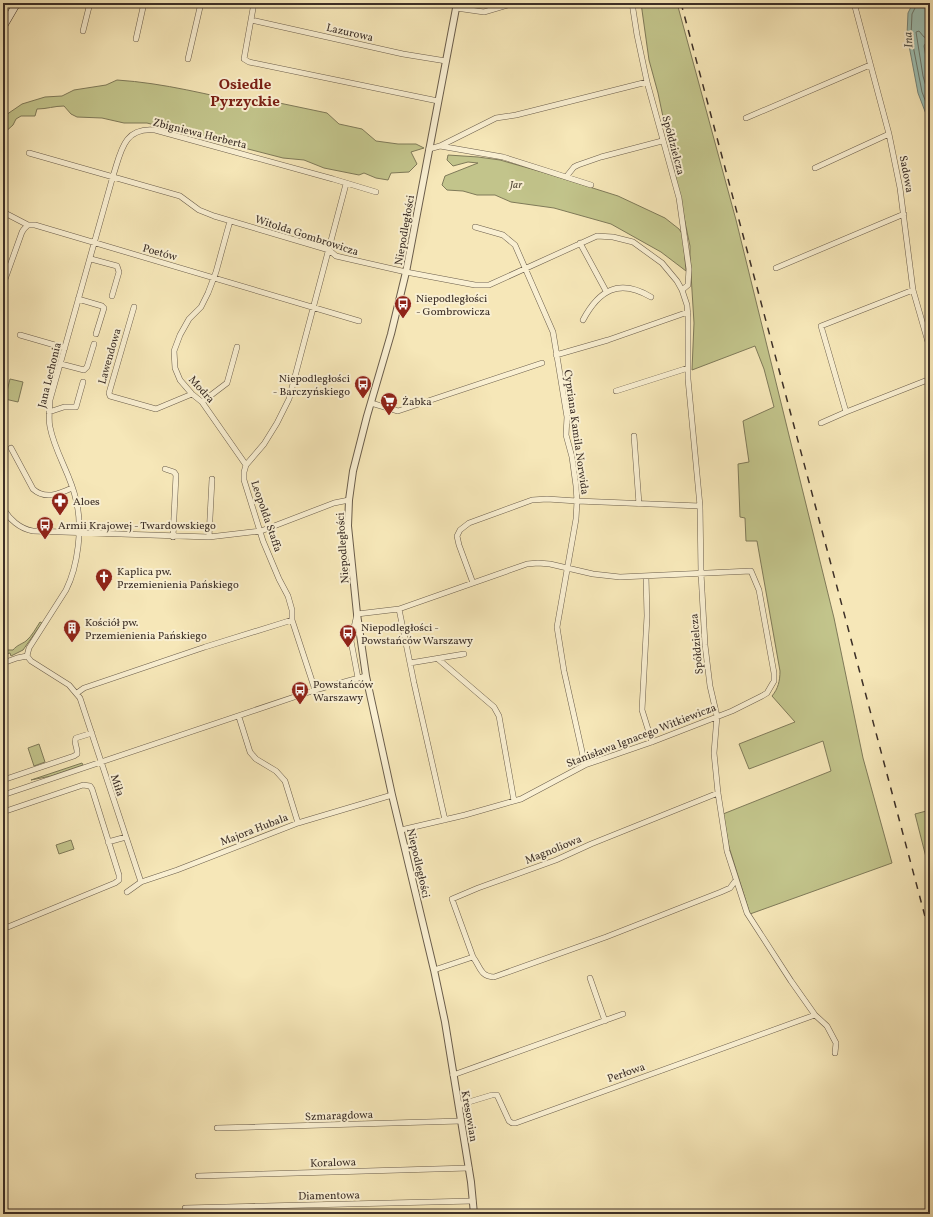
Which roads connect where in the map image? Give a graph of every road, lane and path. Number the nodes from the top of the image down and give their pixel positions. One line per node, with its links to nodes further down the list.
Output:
1 (17, 3): 11 (main road)
2 (90, 3): 12 (street)
3 (144, 3): 13 (street)
4 (201, 3): 14 (street)
5 (254, 3): 10 (street)
6 (515, 3): 9 (street)
7 (632, 3): 17 (street, Spółdzielcza)
8 (854, 3): 16 (street, Sadowa)
9 (457, 6): 15 (street, Niepodległości)
10 (251, 20): 15 (street, Lazurowa); 18 (street)
11 (3, 27)
12 (83, 30)
13 (136, 39)
14 (188, 59)
15 (446, 61): 18 (street, Niepodległości)
16 (870, 65): 19 (street); 20 (street, Sadowa)
17 (647, 82): 21 (street, Spółdzielcza); 22 (street)
18 (438, 101): 23 (street, Niepodległości)
19 (746, 118)
20 (889, 134): 25 (street); 32 (street, Sadowa)
21 (662, 141): 27 (street); 45 (street, Spółdzielcza)
22 (440, 146): 23 (street); 27 (street)
23 (429, 149): 42 (street, Niepodległości)
24 (29, 153): 26 (street, Witolda Gombrowicza)
25 (815, 168)
26 (113, 176): 28 (street, Zbigniewa Herberta); 33 (street, Witolda Gombrowicza); 37 (street, Zbigniewa Herberta)
27 (566, 177): 29 (street)
28 (346, 184): 30 (street, Zbigniewa Herberta); 38 (street)
29 (591, 185)
30 (376, 192)
31 (3, 212): 34 (street, Poetów)
32 (904, 214): 40 (street); 46 (street, Sadowa)
33 (230, 221): 38 (street, Witolda Gombrowicza); 43 (street)
34 (28, 225): 37 (street, Poetów); 44 (street)
35 (475, 227): 41 (street, Cypriana Kamila Norwida)
36 (580, 243): 41 (street, Witolda Gombrowicza); 45 (street, Witolda Gombrowicza); 47 (street)
37 (94, 244): 39 (street, Jana Lechonia); 43 (street, Poetów)
38 (329, 250): 42 (street, Witolda Gombrowicza); 52 (street)
39 (90, 259): 48 (street); 50 (street, Jana Lechonia)
40 (776, 268)
41 (524, 269): 42 (street, Witolda Gombrowicza); 62 (street, Cypriana Kamila Norwida)
42 (406, 272): 71 (street, Niepodległości)
43 (213, 278): 52 (street, Poetów); 69 (street, Modra)
44 (3, 284)
45 (682, 290): 53 (street, Witolda Gombrowicza)
46 (913, 290): 61 (street, Sadowa); 73 (street)
47 (606, 291): 49 (street); 54 (street)
48 (112, 296)
49 (651, 297)
50 (78, 299): 56 (street); 60 (street, Jana Lechonia)
51 (134, 307): 69 (street, Lawendowa)
52 (313, 308): 55 (street); 77 (street)
53 (688, 312): 62 (street); 65 (street, Spółdzielcza)
54 (583, 320)
55 (359, 322)
56 (96, 334)
57 (20, 335): 60 (street)
58 (94, 344): 64 (street)
59 (237, 347): 70 (street)
60 (65, 348): 64 (street, Jana Lechonia)
61 (930, 349)
62 (556, 355): 82 (street, Cypriana Kamila Norwida)
63 (542, 363): 71 (street)
64 (60, 364): 72 (street, Jana Lechonia)
65 (688, 368): 68 (street); 84 (street, Spółdzielcza)
66 (930, 379): 73 (street)
67 (83, 382): 72 (street)
68 (616, 391)
69 (192, 394): 70 (street, Modra)
70 (202, 402): 77 (street, Modra)
71 (371, 403): 81 (street, Niepodległości)
72 (49, 412): 80 (street, Jana Lechonia)
73 (846, 412): 74 (street)
74 (821, 423)
75 (634, 436): 83 (street)
76 (10, 448): 80 (street)
77 (246, 465): 86 (street, Leopolda Staffa)
78 (165, 470): 88 (street)
79 (212, 479): 89 (street)
80 (72, 488): 87 (street, Jana Lechonia)
81 (349, 500): 86 (street); 95 (street, Niepodległości)
82 (577, 501): 83 (street); 90 (street, Cypriana Kamila Norwida); 93 (street)
83 (639, 504): 84 (street)
84 (700, 506): 91 (street, Spółdzielcza)
85 (3, 508): 87 (street)
86 (260, 531): 89 (street); 96 (street, Leopolda Staffa)
87 (79, 533): 88 (street); 98 (street, Jana Lechonia)
88 (173, 537): 89 (street)
89 (210, 537)
90 (567, 568): 92 (street); 93 (street); 111 (street, Cypriana Kamila Norwida)
91 (701, 573): 92 (street); 106 (street, Spółdzielcza); 106 (street, Stanisława Ignacego Witkiewicza)
92 (646, 576): 109 (street)
93 (473, 583): 94 (street)
94 (398, 609): 95 (street); 101 (street)
95 (357, 614): 102 (street, Niepodległości); 103 (street)
96 (292, 620): 104 (street, Leopolda Staffa); 105 (street)
97 (464, 654): 99 (street)
98 (27, 656): 100 (street); 105 (street)
99 (438, 659): 101 (street); 116 (street)
100 (3, 663)
101 (410, 663): 118 (street)
102 (366, 676): 103 (street); 115 (street, Niepodległości)
103 (358, 678): 104 (street)
104 (315, 690): 107 (street)
105 (77, 693): 108 (street, Miła)
106 (717, 716): 109 (street, Stanisława Ignacego Witkiewicza); 113 (street, Spółdzielcza)
107 (239, 717): 110 (street); 119 (street)
108 (92, 732): 110 (street, Miła); 112 (street)
109 (652, 742): 111 (street, Stanisława Ignacego Witkiewicza)
110 (101, 762): 114 (street); 121 (street, Miła)
111 (585, 765): 116 (street, Stanisława Ignacego Witkiewicza)
112 (3, 780)
113 (718, 793): 123 (street, Spółdzielcza); 127 (street, Magnoliowa)
114 (3, 795)
115 (392, 795): 119 (street, Majora Hubala); 120 (street, Niepodległości)
116 (514, 801): 118 (street, Stanisława Ignacego Witkiewicza)
117 (3, 812): 122 (street)
118 (445, 820): 120 (street, Stanisława Ignacego Witkiewicza)
119 (298, 823): 124 (street, Majora Hubala)
120 (401, 830): 128 (street, Niepodległości)
121 (126, 837): 122 (street); 124 (street, Miła)
122 (108, 842): 126 (street)
123 (736, 880): 127 (street, Magnoliowa); 131 (street, Spółdzielcza)
124 (141, 882): 125 (street, Majora Hubala)
125 (128, 892)
126 (3, 929)
127 (473, 957): 128 (street)
128 (434, 970): 133 (street, Niepodległości)
129 (590, 978): 132 (street)
130 (623, 1014): 132 (street)
131 (815, 1015): 134 (street, Spółdzielcza); 136 (street, Perłowa)
132 (605, 1021): 135 (street)
133 (445, 1022): 135 (street, Kresowian)
134 (836, 1052)
135 (453, 1075): 136 (street, Kresowian)
136 (459, 1105): 137 (street, Kresowian)
137 (461, 1121): 138 (street, Szmaragdowa); 139 (street, Kresowian)
138 (217, 1128)
139 (469, 1168): 140 (street, Koralowa); 141 (street, Kresowian)
140 (198, 1176)
141 (473, 1201): 142 (street, Diamentowa); 143 (street, Kresowian)
142 (185, 1208)
143 (474, 1214)

